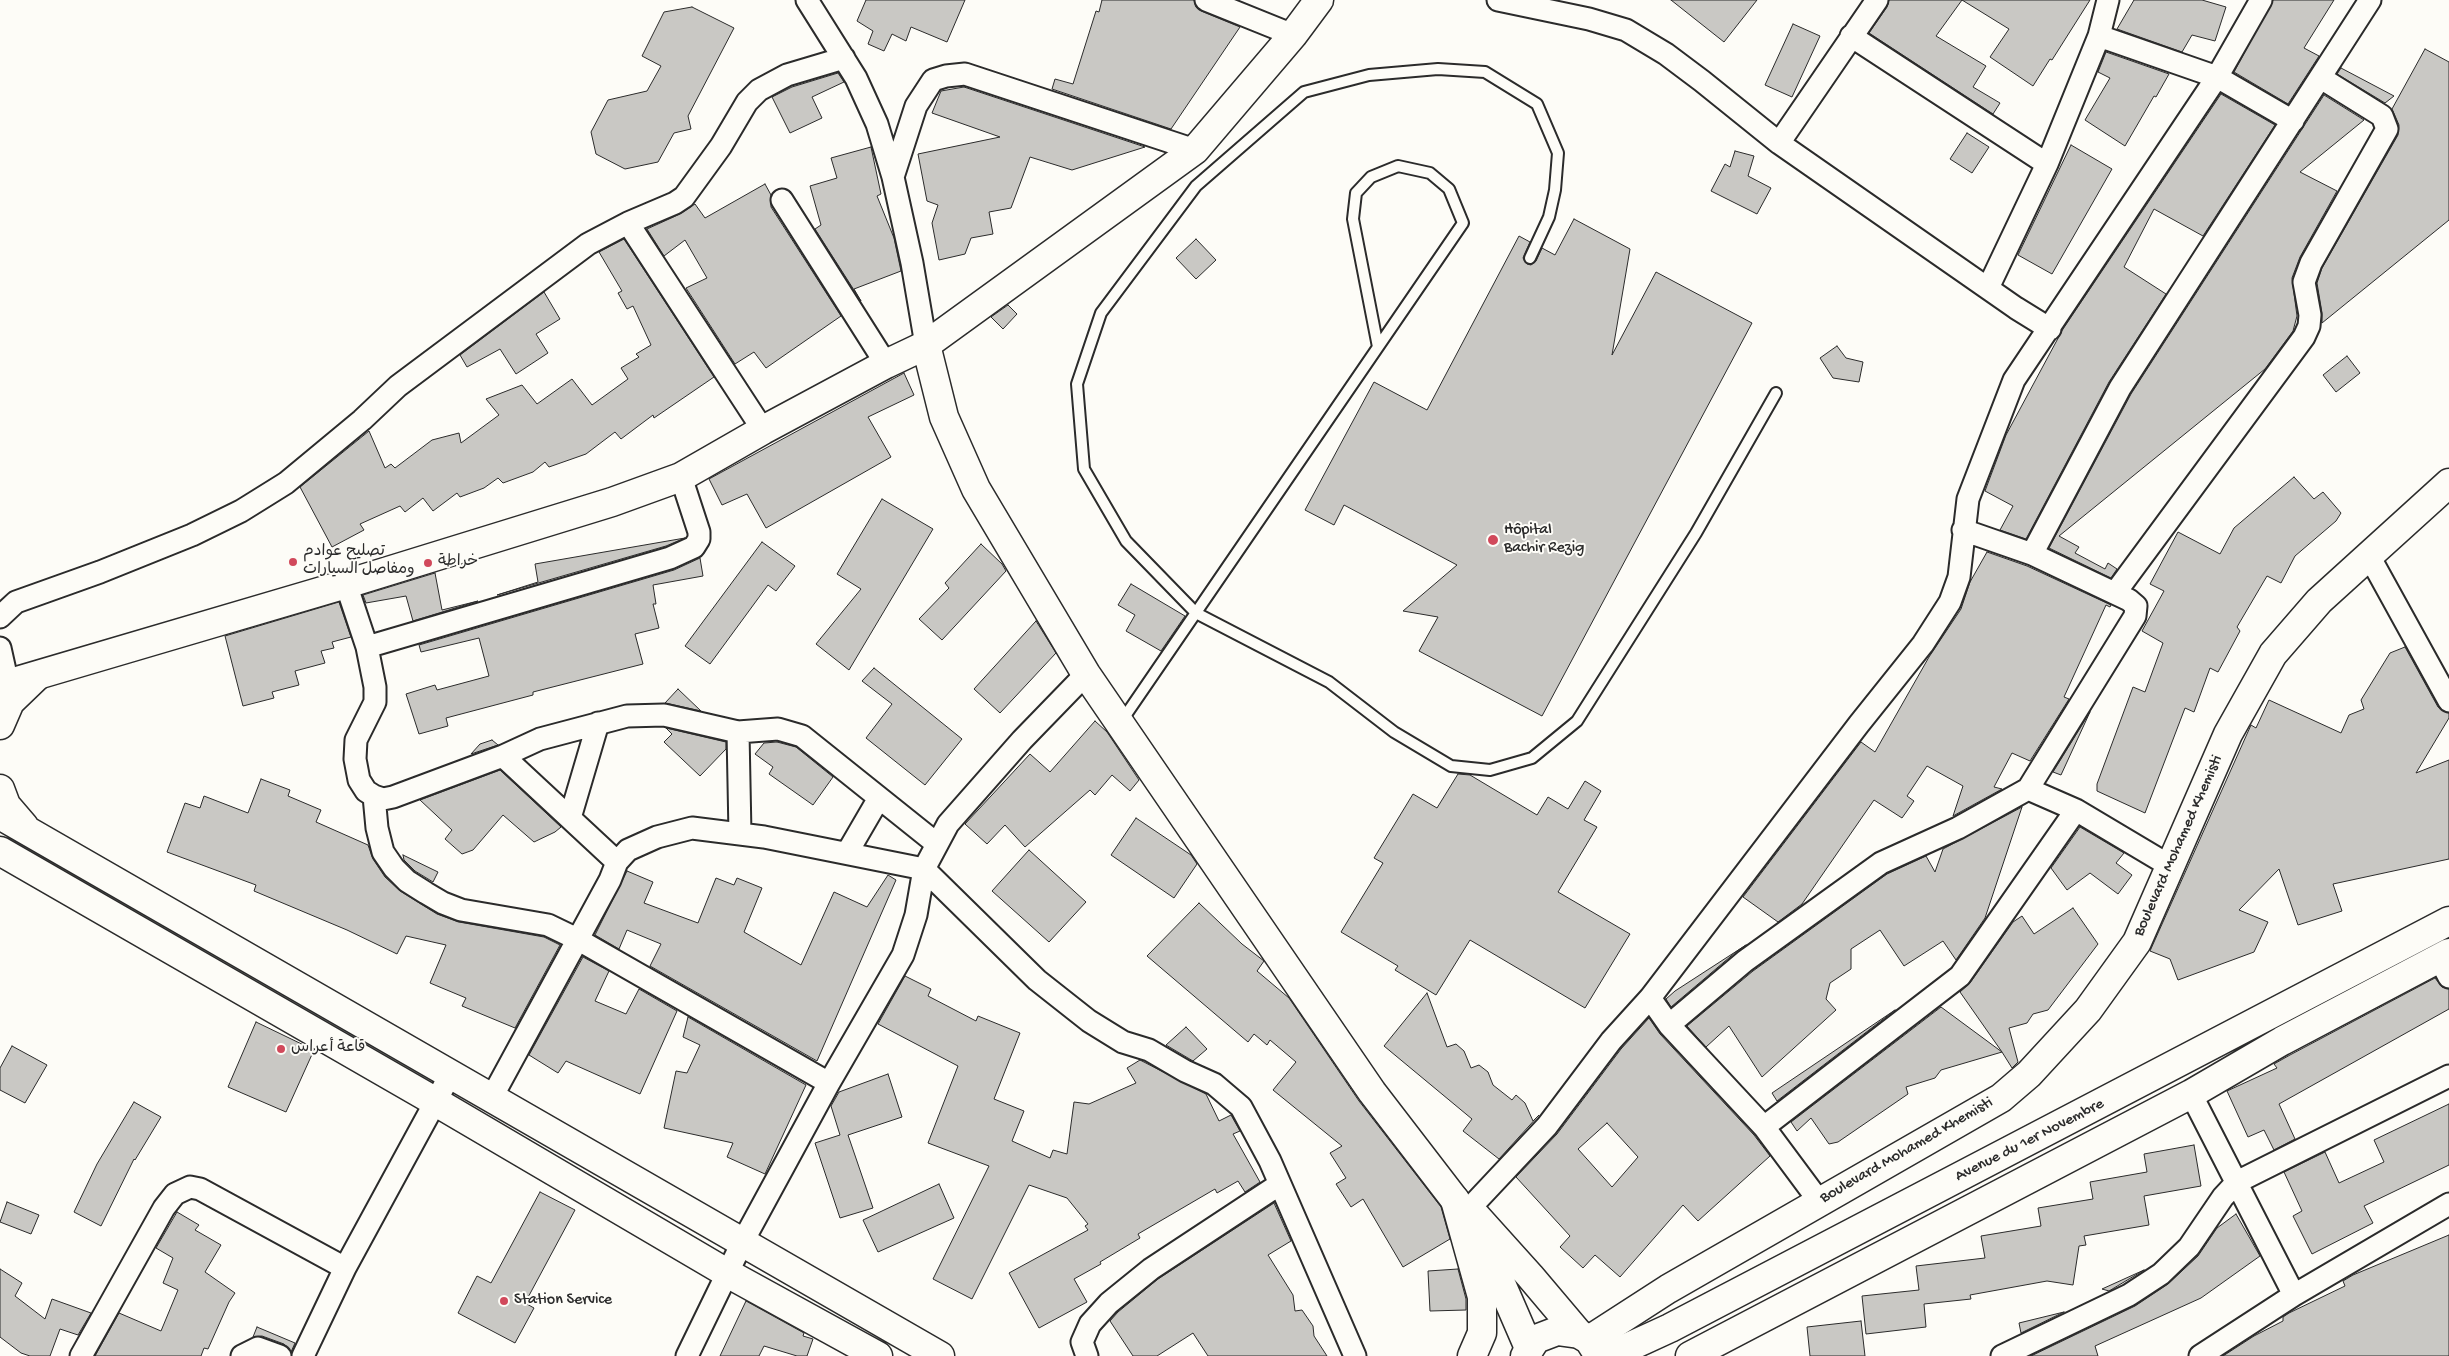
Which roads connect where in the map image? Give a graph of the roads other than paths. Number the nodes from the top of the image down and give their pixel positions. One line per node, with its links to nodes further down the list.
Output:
1 (807, 0): 12 (street)
2 (1206, 0): 9 (street)
3 (1319, 0): 9 (main road)
4 (1498, 0): 16 (street)
5 (1877, 0): 10 (street)
6 (2108, 0): 11 (street)
7 (2261, 0): 13 (street)
8 (2370, 0): 14 (street)
9 (1293, 35): 17 (main road)
10 (1851, 36): 16 (street); 18 (street)
11 (2099, 36): 13 (street); 18 (street)
12 (844, 58): 19 (street); 21 (street)
13 (2217, 77): 15 (street); 24 (street)
14 (2321, 78): 15 (street); 36 (street)
15 (2293, 121): 33 (street)
16 (1779, 143): 23 (street)
17 (1195, 150): 19 (street); 25 (main road)
18 (2047, 164): 23 (street)
19 (893, 177): 25 (street)
20 (782, 200): 27 (street)
21 (628, 223): 29 (street); 38 (street)
22 (1530, 258): 37 (lane)
23 (1988, 288): 24 (street)
24 (2050, 329): 32 (street)
25 (926, 345): 27 (main road); 41 (main road)
26 (1378, 347): 26 (lane); 37 (lane)
27 (886, 364): 29 (main road)
28 (1776, 393): 37 (lane)
29 (763, 430): 30 (main road)
30 (681, 477): 35 (main road); 39 (street)
31 (2449, 483): 34 (main road, Boulevard Mohamed Khemisti)
32 (1963, 530): 33 (street); 68 (street)
33 (2032, 554): 36 (street)
34 (2368, 554): 44 (street); 63 (main road, Boulevard Mohamed Khemisti)
35 (346, 584): 39 (street); 42 (main road)
36 (2116, 593): 51 (street)
37 (1196, 612): 46 (lane)
38 (0, 617)
39 (367, 647): 52 (street)
40 (0, 648): 43 (street)
41 (1086, 674): 46 (main road); 59 (street)
42 (36, 677): 43 (main road); 47 (main road)
43 (4, 685)
44 (2449, 699)
45 (598, 723): 48 (street); 49 (street); 56 (street)
46 (1120, 723): 80 (main road)
47 (0, 725)
48 (738, 732): 53 (street); 58 (street)
49 (503, 756): 52 (street); 56 (street)
50 (0, 789): 57 (main road)
51 (2028, 789): 54 (street); 69 (street)
52 (374, 796): 66 (street)
53 (879, 798): 59 (street); 61 (street)
54 (2076, 810): 63 (street); 76 (street)
55 (0, 815): 57 (main road)
56 (570, 818): 62 (street)
57 (30, 833): 70 (main road)
58 (740, 834): 61 (street); 62 (street)
59 (937, 844): 64 (street)
60 (0, 851): 75 (main road)
61 (847, 854): 64 (street)
62 (617, 862): 66 (street)
63 (2170, 866): 79 (main road, Boulevard Mohamed Khemisti)
64 (924, 869): 72 (street); 78 (street)
65 (2449, 921): 86 (main road, Avenue du 1er Novembre)
66 (577, 939): 72 (street); 74 (street)
67 (2446, 962): 73 (main road, Avenue du 1er Novembre)
68 (1650, 998): 69 (street); 80 (street)
69 (1669, 1025): 76 (street)
70 (450, 1075): 74 (main road); 75 (street)
71 (2449, 1076): 77 (street)
72 (829, 1083): 82 (street)
73 (2191, 1094): 77 (street); 98 (main road, Avenue du 1er Novembre)
74 (492, 1097): 82 (main road)
75 (436, 1102): 83 (street); 84 (main road)
76 (1764, 1127): 79 (street)
77 (2238, 1182): 85 (street); 99 (street)
78 (1280, 1184): 95 (street); 96 (street)
79 (1818, 1201): 86 (main road, Boulevard Mohamed Khemisti)
80 (1462, 1204): 86 (main road); 87 (main road); 97 (main road)
81 (2449, 1204): 85 (street)
82 (742, 1243): 84 (street); 94 (main road)
83 (345, 1268): 88 (street); 91 (street)
84 (727, 1274): 92 (street); 93 (main road)
85 (2294, 1295): 100 (street)
86 (1594, 1347): 87 (main road)
87 (1527, 1352)
88 (81, 1356)
89 (242, 1356): 90 (street)
90 (280, 1356)
91 (303, 1356)
92 (687, 1356)
93 (878, 1356)
94 (940, 1356)
95 (1087, 1356)
96 (1355, 1356)
97 (1472, 1356)
98 (1690, 1356)
99 (2002, 1356)
100 (2200, 1356)

